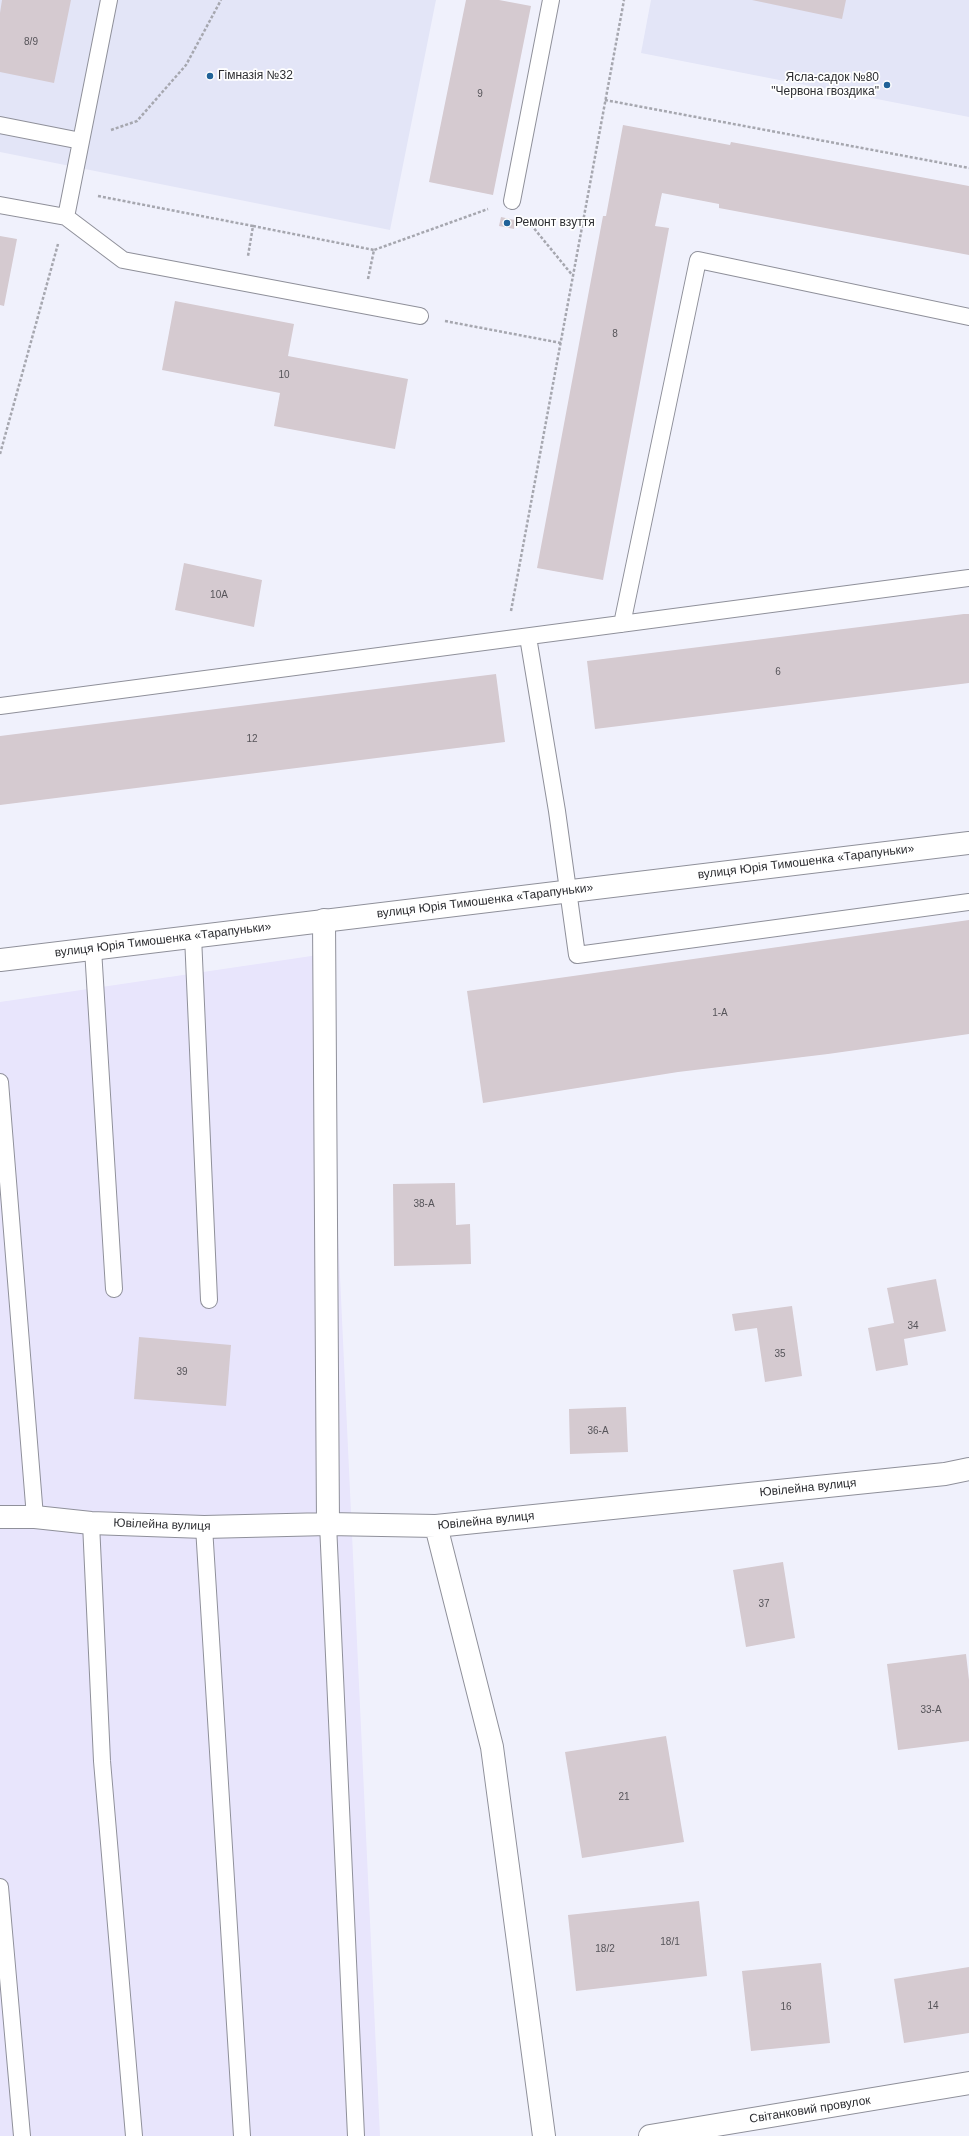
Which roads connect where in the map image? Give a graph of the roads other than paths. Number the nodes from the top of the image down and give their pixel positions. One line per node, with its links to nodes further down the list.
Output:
1 (109, 0): 4 (lane)
2 (551, 0): 5 (lane)
3 (0, 125): 4 (lane)
4 (81, 141): 7 (lane)
5 (512, 201)
6 (0, 205): 7 (lane)
7 (66, 217): 8 (lane)
8 (420, 316)
9 (969, 317): 11 (lane)
10 (969, 578): 11 (lane)
11 (622, 624): 12 (lane)
12 (528, 637): 13 (lane); 15 (lane)
13 (0, 706)
14 (969, 843): 15 (street, вулиця Юрія Тимошенка «Тарапуньки»)
15 (568, 891): 16 (lane); 17 (street, вулиця Юрія Тимошенка «Тарапуньки»)
16 (969, 902)
17 (324, 920): 18 (street, вулиця Юрія Тимошенка «Тарапуньки»); 28 (street)
18 (193, 936): 19 (street, вулиця Юрія Тимошенка «Тарапуньки»); 23 (lane)
19 (93, 948): 20 (street, вулиця Юрія Тимошенка «Тарапуньки»); 22 (lane)
20 (0, 960)
21 (0, 1082): 25 (lane)
22 (114, 1289)
23 (209, 1300)
24 (969, 1469): 29 (street, Ювілейна вулиця)
25 (35, 1517): 26 (street, Ювілейна вулиця); 27 (street, Ювілейна вулиця)
26 (0, 1518)
27 (91, 1523): 30 (street, Ювілейна вулиця); 34 (lane)
28 (328, 1524): 29 (street, Ювілейна вулиця); 30 (street, Ювілейна вулиця); 36 (lane)
29 (436, 1526): 37 (street)
30 (204, 1527): 35 (lane)
31 (0, 1887): 33 (lane)
32 (969, 2082): 38 (street, Світанковий провулок)
33 (22, 2136)
34 (134, 2136)
35 (242, 2136)
36 (356, 2136)
37 (544, 2136)
38 (650, 2136)

